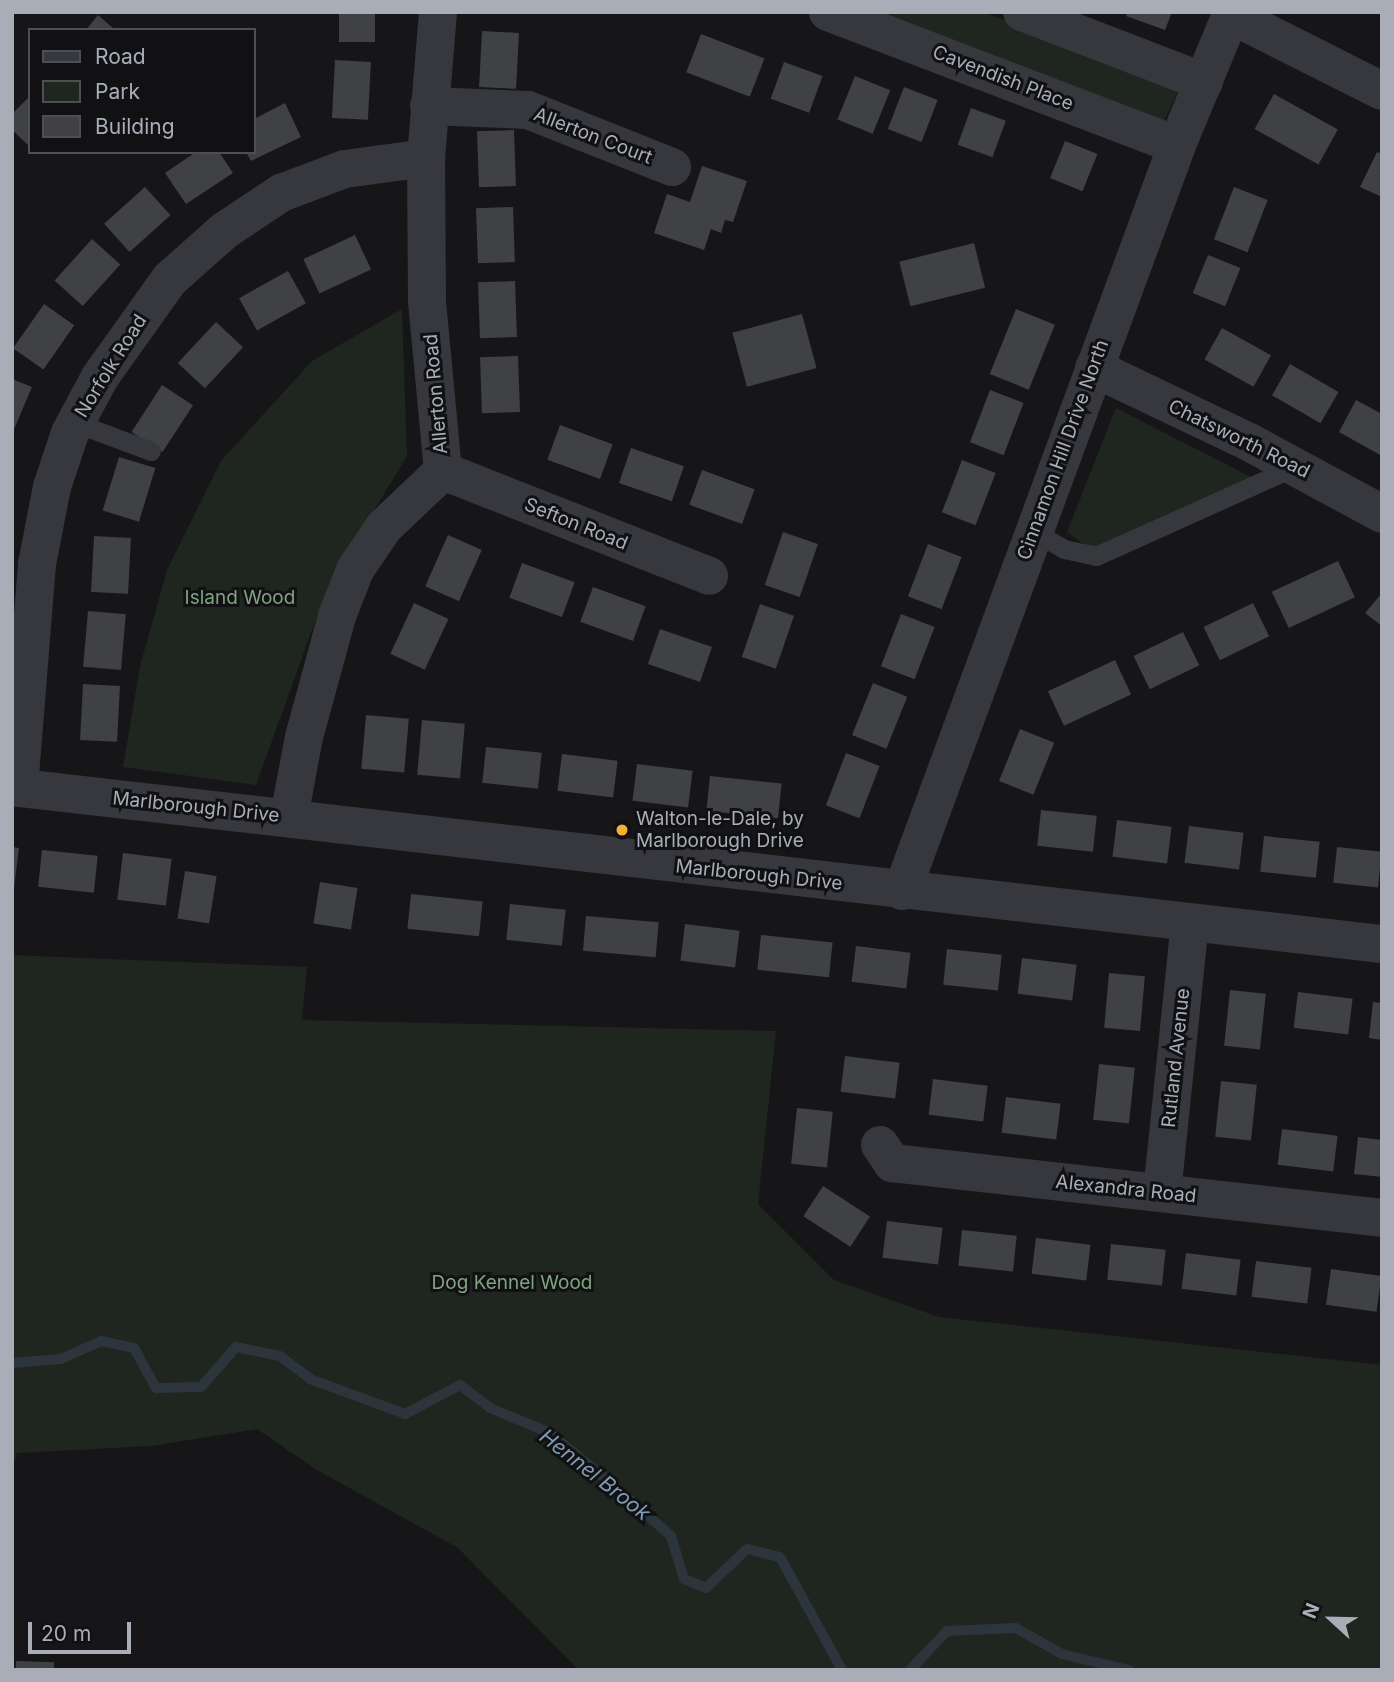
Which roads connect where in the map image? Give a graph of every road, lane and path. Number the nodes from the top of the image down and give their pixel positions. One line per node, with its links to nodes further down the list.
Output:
1 (438, 12): 7 (street, Allerton Road)
2 (828, 12): 8 (street, Cavendish Place)
3 (1023, 12): 5 (street)
4 (1231, 13): 5 (street, Cinnamon Hill Drive North); 6 (street)
5 (1204, 82): 8 (street, Cinnamon Hill Drive North)
6 (1382, 90)
7 (429, 106): 9 (street, Allerton Road); 10 (street, Allerton Court)
8 (1177, 145): 11 (street, Cinnamon Hill Drive North)
9 (426, 158): 12 (street, Norfolk Road); 15 (street, Allerton Road)
10 (672, 167)
11 (1094, 369): 14 (street, Chatsworth Road); 17 (street, Cinnamon Hill Drive North)
12 (76, 423): 13 (lane); 19 (street, Norfolk Road)
13 (151, 451)
14 (1295, 466): 16 (street, Chatsworth Road); 17 (lane)
15 (443, 471): 18 (street, Sefton Road); 20 (street, Allerton Road)
16 (1382, 514)
17 (1033, 531): 21 (street, Cinnamon Hill Drive North)
18 (709, 576)
19 (16, 788): 20 (street, Marlborough Drive)
20 (289, 817): 21 (street, Marlborough Drive)
21 (902, 891): 22 (street, Marlborough Drive)
22 (1190, 923): 23 (street, Marlborough Drive); 25 (street, Rutland Avenue)
23 (1382, 944)
24 (880, 1145): 25 (street, Alexandra Road)
25 (1163, 1193): 26 (street, Alexandra Road)
26 (1382, 1218)

